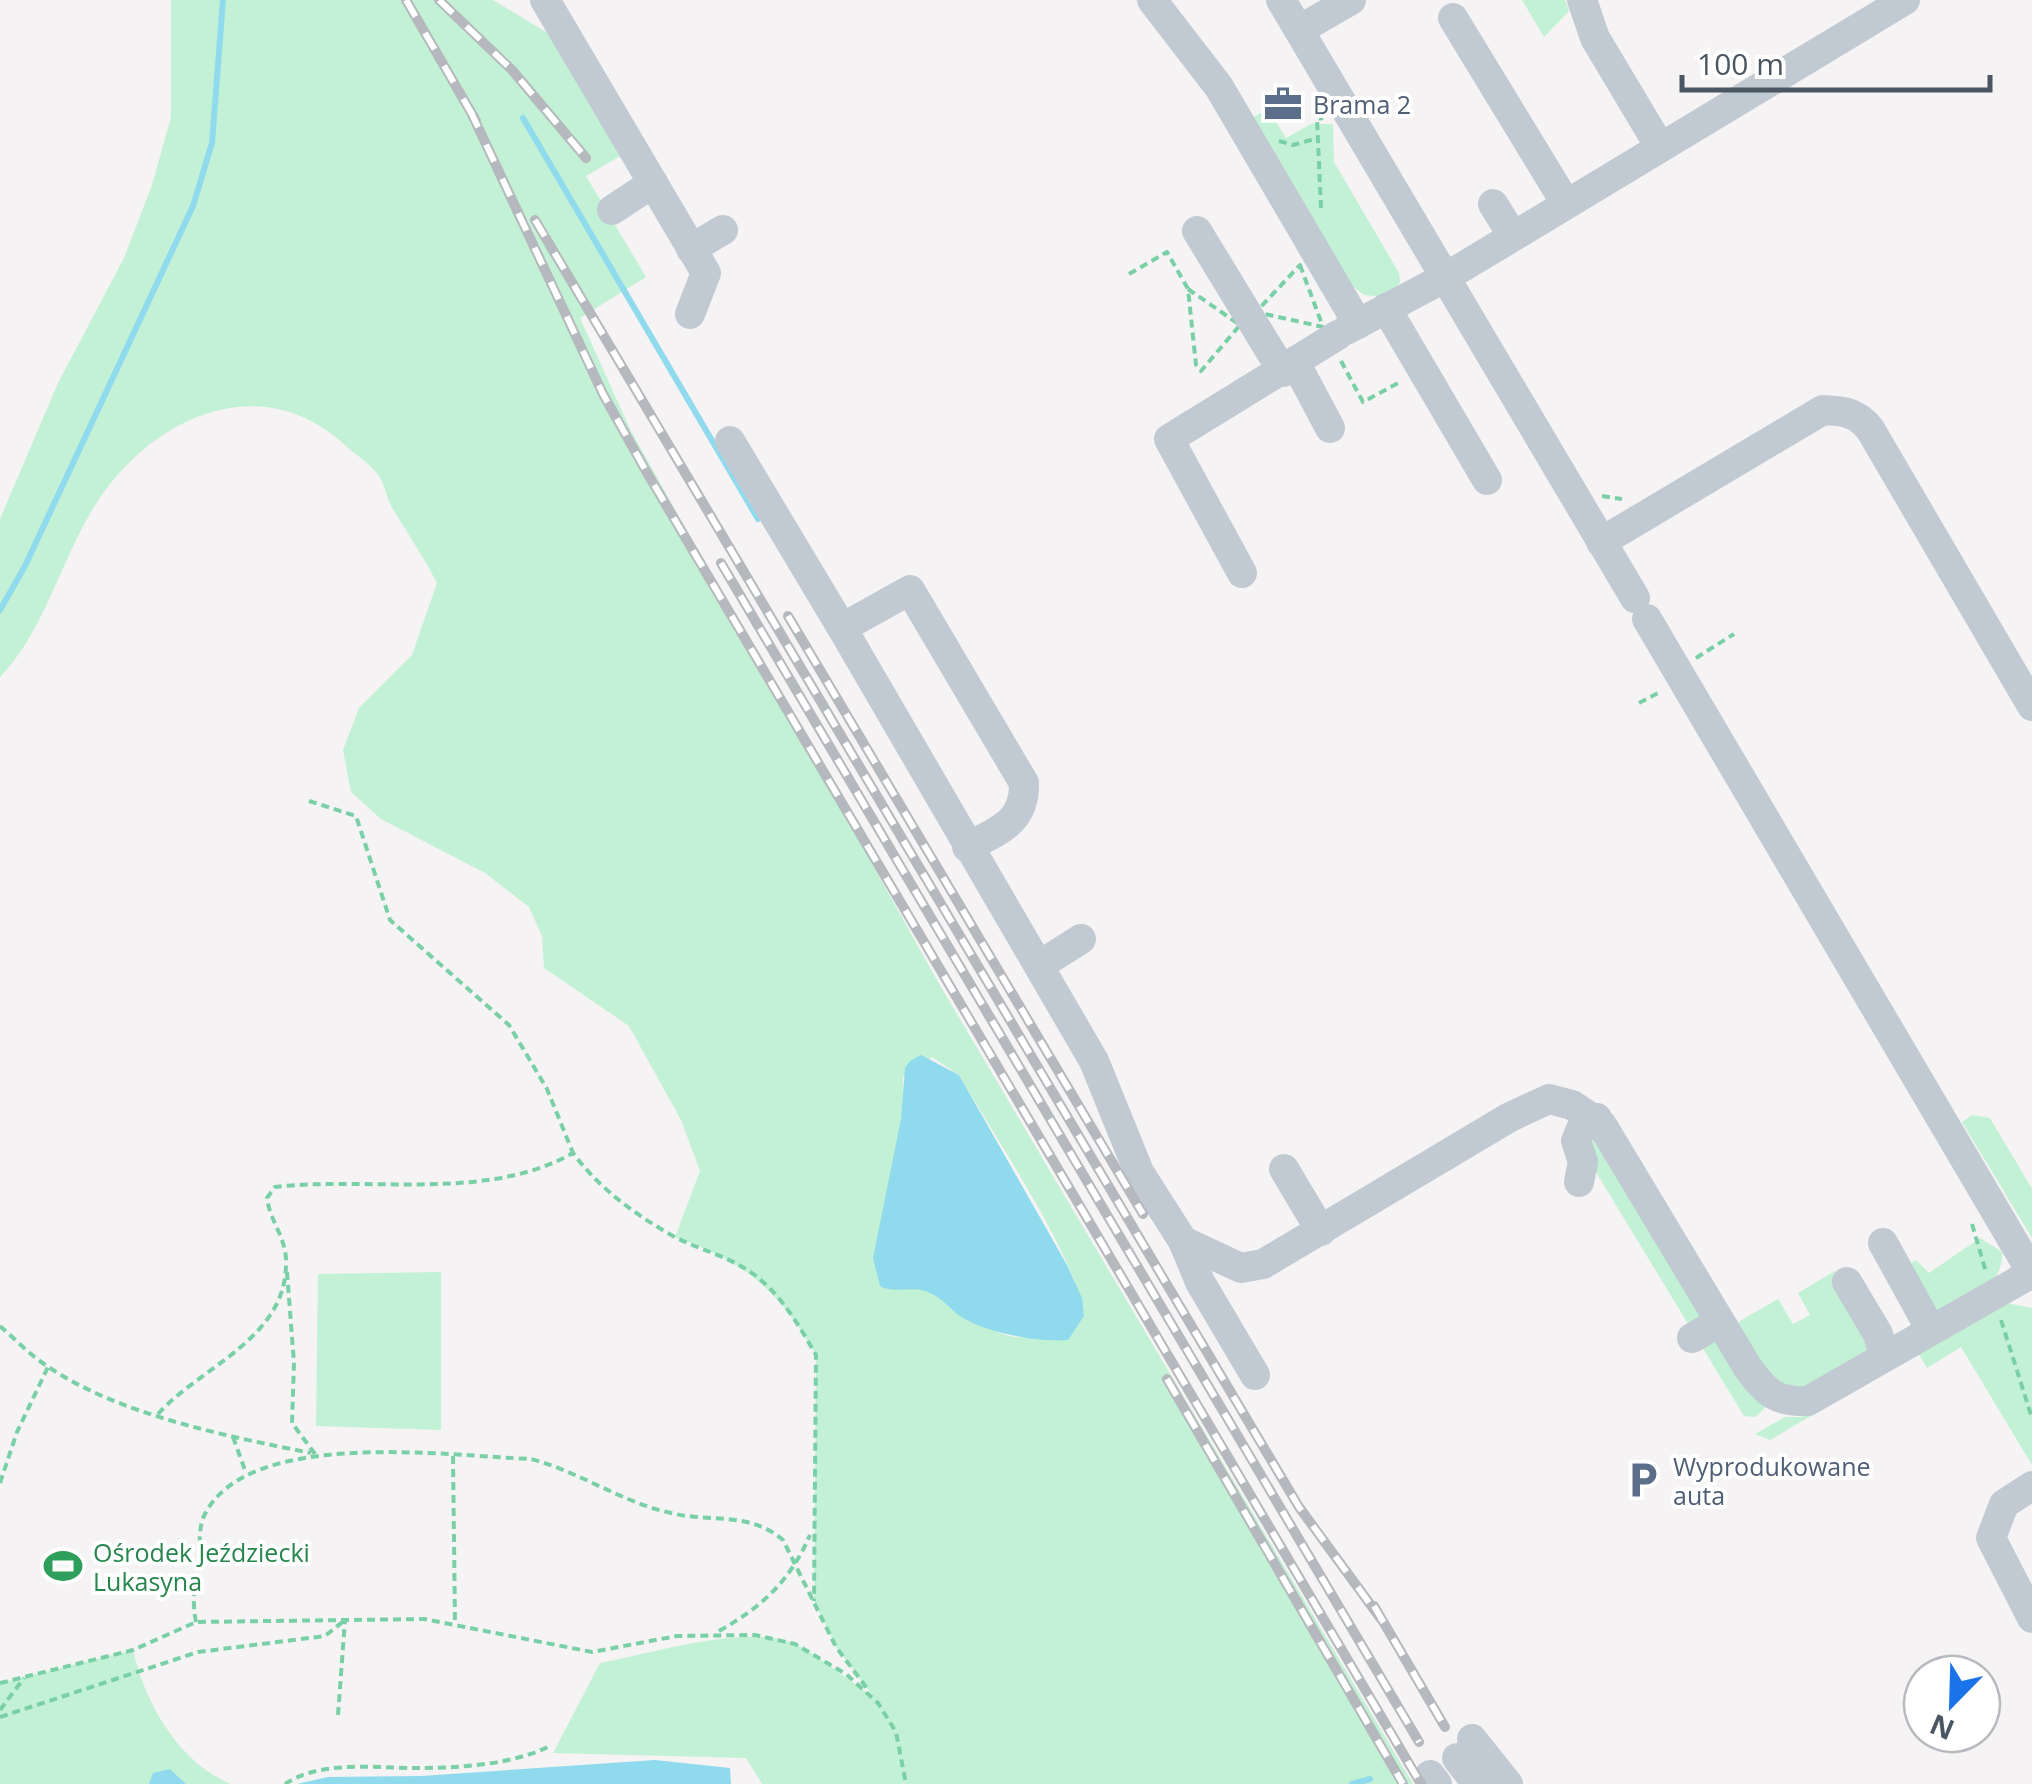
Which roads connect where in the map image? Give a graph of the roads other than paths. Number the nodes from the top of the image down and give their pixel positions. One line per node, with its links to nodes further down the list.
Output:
1 (545, 0): 10 (lane)
2 (1152, 0): 21 (lane)
3 (1281, 0): 8 (lane)
4 (1351, 0): 8 (lane)
5 (1582, 0): 9 (lane)
6 (1905, 0): 9 (lane)
7 (1453, 18): 11 (lane)
8 (1309, 45): 18 (lane)
9 (1660, 146): 11 (lane)
10 (653, 183): 13 (lane); 17 (lane)
11 (1565, 202): 16 (lane)
12 (1493, 204): 16 (lane)
13 (612, 210)
14 (723, 230): 17 (lane)
15 (1197, 231): 22 (lane)
16 (1512, 233): 18 (lane)
17 (691, 249): 20 (lane)
18 (1446, 277): 19 (lane); 26 (lane)
19 (1386, 308): 21 (lane); 25 (lane)
20 (690, 314)
21 (1340, 334): 22 (lane)
22 (1289, 368): 23 (lane); 27 (lane)
23 (1330, 428)
24 (730, 441): 28 (lane)
25 (1487, 480)
26 (1601, 542): 29 (lane); 39 (lane)
27 (1242, 573)
28 (842, 628): 30 (lane); 30 (lane)
29 (2032, 706)
30 (968, 847): 32 (lane)
31 (1081, 939): 32 (lane)
32 (1040, 965): 37 (lane)
33 (1597, 1118): 35 (lane); 36 (lane); 41 (lane)
34 (1284, 1168): 36 (lane)
35 (1580, 1182)
36 (1321, 1230): 37 (lane)
37 (1183, 1241): 45 (lane)
38 (1884, 1243): 42 (lane)
39 (2032, 1273): 42 (lane)
40 (1847, 1282): 44 (lane)
41 (1719, 1322): 43 (lane); 44 (lane)
42 (1931, 1330): 44 (lane)
43 (1692, 1338)
44 (1884, 1356)
45 (1256, 1376)
46 (2032, 1486): 47 (lane)
47 (2032, 1618)
48 (1477, 1784): 49 (lane)
49 (1508, 1784)

